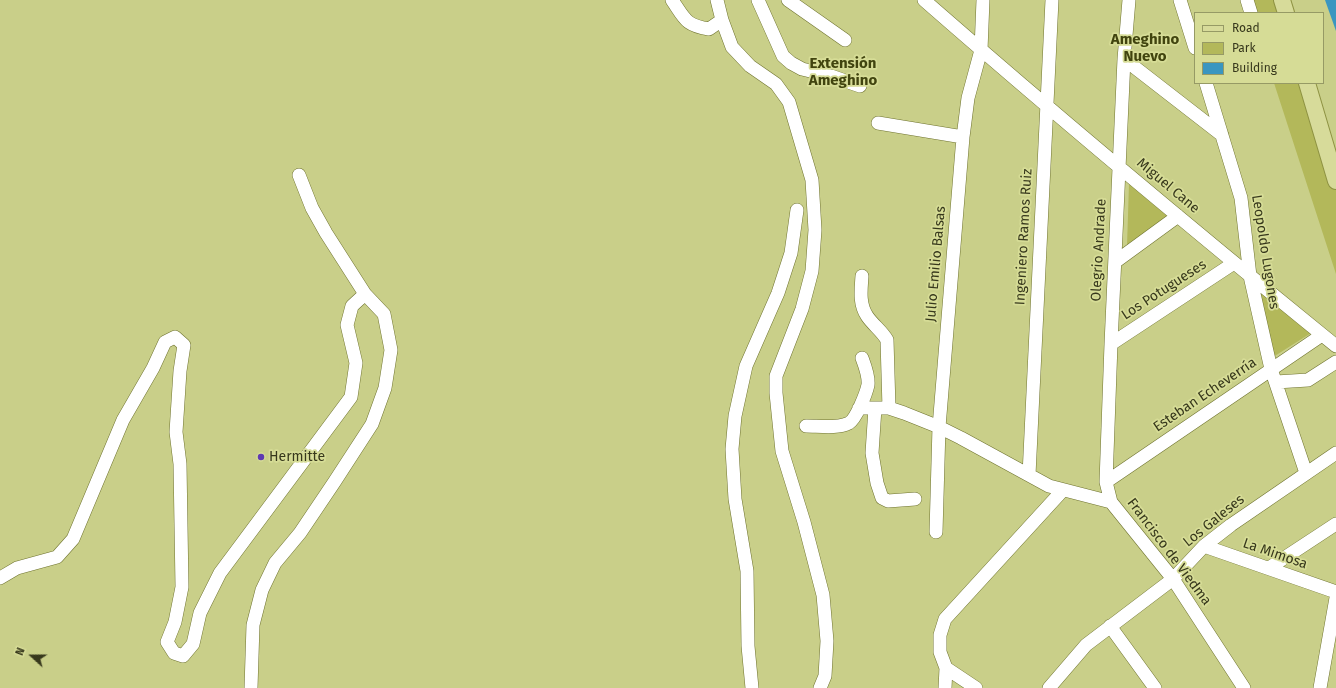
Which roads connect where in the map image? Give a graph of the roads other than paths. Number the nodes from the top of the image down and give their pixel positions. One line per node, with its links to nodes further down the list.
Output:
1 (672, 0): 14 (street)
2 (717, 0): 14 (street)
3 (758, 0): 21 (street)
4 (788, 0): 15 (street)
5 (924, 0): 17 (street, Miguel Cane)
6 (983, 0): 17 (street, Julio Emilio Balsas)
7 (1052, 0): 22 (street, Ingeniero Ramos Ruiz)
8 (1129, 0): 18 (street, Olegrio Andrade)
9 (1180, 0): 16 (street)
10 (1247, 0): 12 (street)
11 (1282, 0): 13 (main road)
12 (1251, 12)
13 (1286, 12)
14 (722, 20): 67 (street)
15 (845, 40)
16 (1194, 45)
17 (981, 50): 22 (street, Miguel Cane); 25 (street, Julio Emilio Balsas)
18 (1124, 59): 24 (street); 26 (street, Olegrio Andrade)
19 (1206, 84): 24 (street, Leopoldo Lugones)
20 (1307, 84): 28 (main road)
21 (860, 86)
22 (1046, 105): 26 (street, Miguel Cane); 50 (street, Ingeniero Ramos Ruiz)
23 (878, 123): 25 (street)
24 (1222, 135): 34 (street, Leopoldo Lugones)
25 (963, 137): 47 (street, Julio Emilio Balsas)
26 (1119, 166): 30 (street, Miguel Cane); 31 (street, Olegrio Andrade)
27 (299, 176): 35 (street)
28 (1336, 181)
29 (797, 210): 66 (street)
30 (1178, 216): 31 (street); 32 (street, Miguel Cane)
31 (1115, 262): 37 (street, Olegrio Andrade)
32 (1234, 263): 34 (street, Miguel Cane); 37 (street, Los Potugueses)
33 (862, 276): 45 (street)
34 (1250, 276): 36 (street, Miguel Cane); 41 (street, Leopoldo Lugones)
35 (365, 294): 59 (street); 65 (street)
36 (1322, 335): 38 (street, Miguel Cane); 41 (street, Esteban Echeverría)
37 (1111, 344): 51 (street, Olegrio Andrade)
38 (1336, 346)
39 (862, 358): 43 (street)
40 (1336, 362): 42 (street)
41 (1271, 369): 42 (street, Leopoldo Lugones); 51 (street, Esteban Echeverría)
42 (1276, 382): 49 (street, Leopoldo Lugones)
43 (859, 408): 44 (street, Francisco de Viedma); 46 (street)
44 (875, 408): 45 (street, Francisco de Viedma); 53 (street)
45 (889, 408): 47 (street, Francisco de Viedma)
46 (806, 426)
47 (939, 427): 50 (street, Francisco de Viedma); 56 (street, Julio Emilio Balsas)
48 (1336, 453): 49 (street, Los Galeses)
49 (1306, 473): 57 (street, Los Galeses)
50 (1029, 476): 52 (street, Francisco de Viedma)
51 (1106, 482): 54 (street, Olegrio Andrade)
52 (1063, 490): 54 (street, Francisco de Viedma); 64 (street)
53 (915, 499)
54 (1111, 502): 60 (street, Francisco de Viedma)
55 (1336, 524): 58 (street)
56 (936, 532)
57 (1204, 546): 58 (street, La Mimosa); 60 (street, Los Galeses)
58 (1269, 568): 61 (street, La Mimosa)
59 (0, 578)
60 (1173, 579): 63 (street, Los Galeses); 72 (street, Francisco de Viedma)
61 (1336, 592)
62 (1336, 598): 73 (street)
63 (1110, 626): 70 (street, Los Galeses); 71 (street)
64 (946, 668): 68 (street); 69 (street)
65 (251, 688)
66 (752, 688)
67 (820, 688)
68 (945, 688)
69 (976, 688)
70 (1049, 688)
71 (1155, 688)
72 (1244, 688)
73 (1320, 688)

